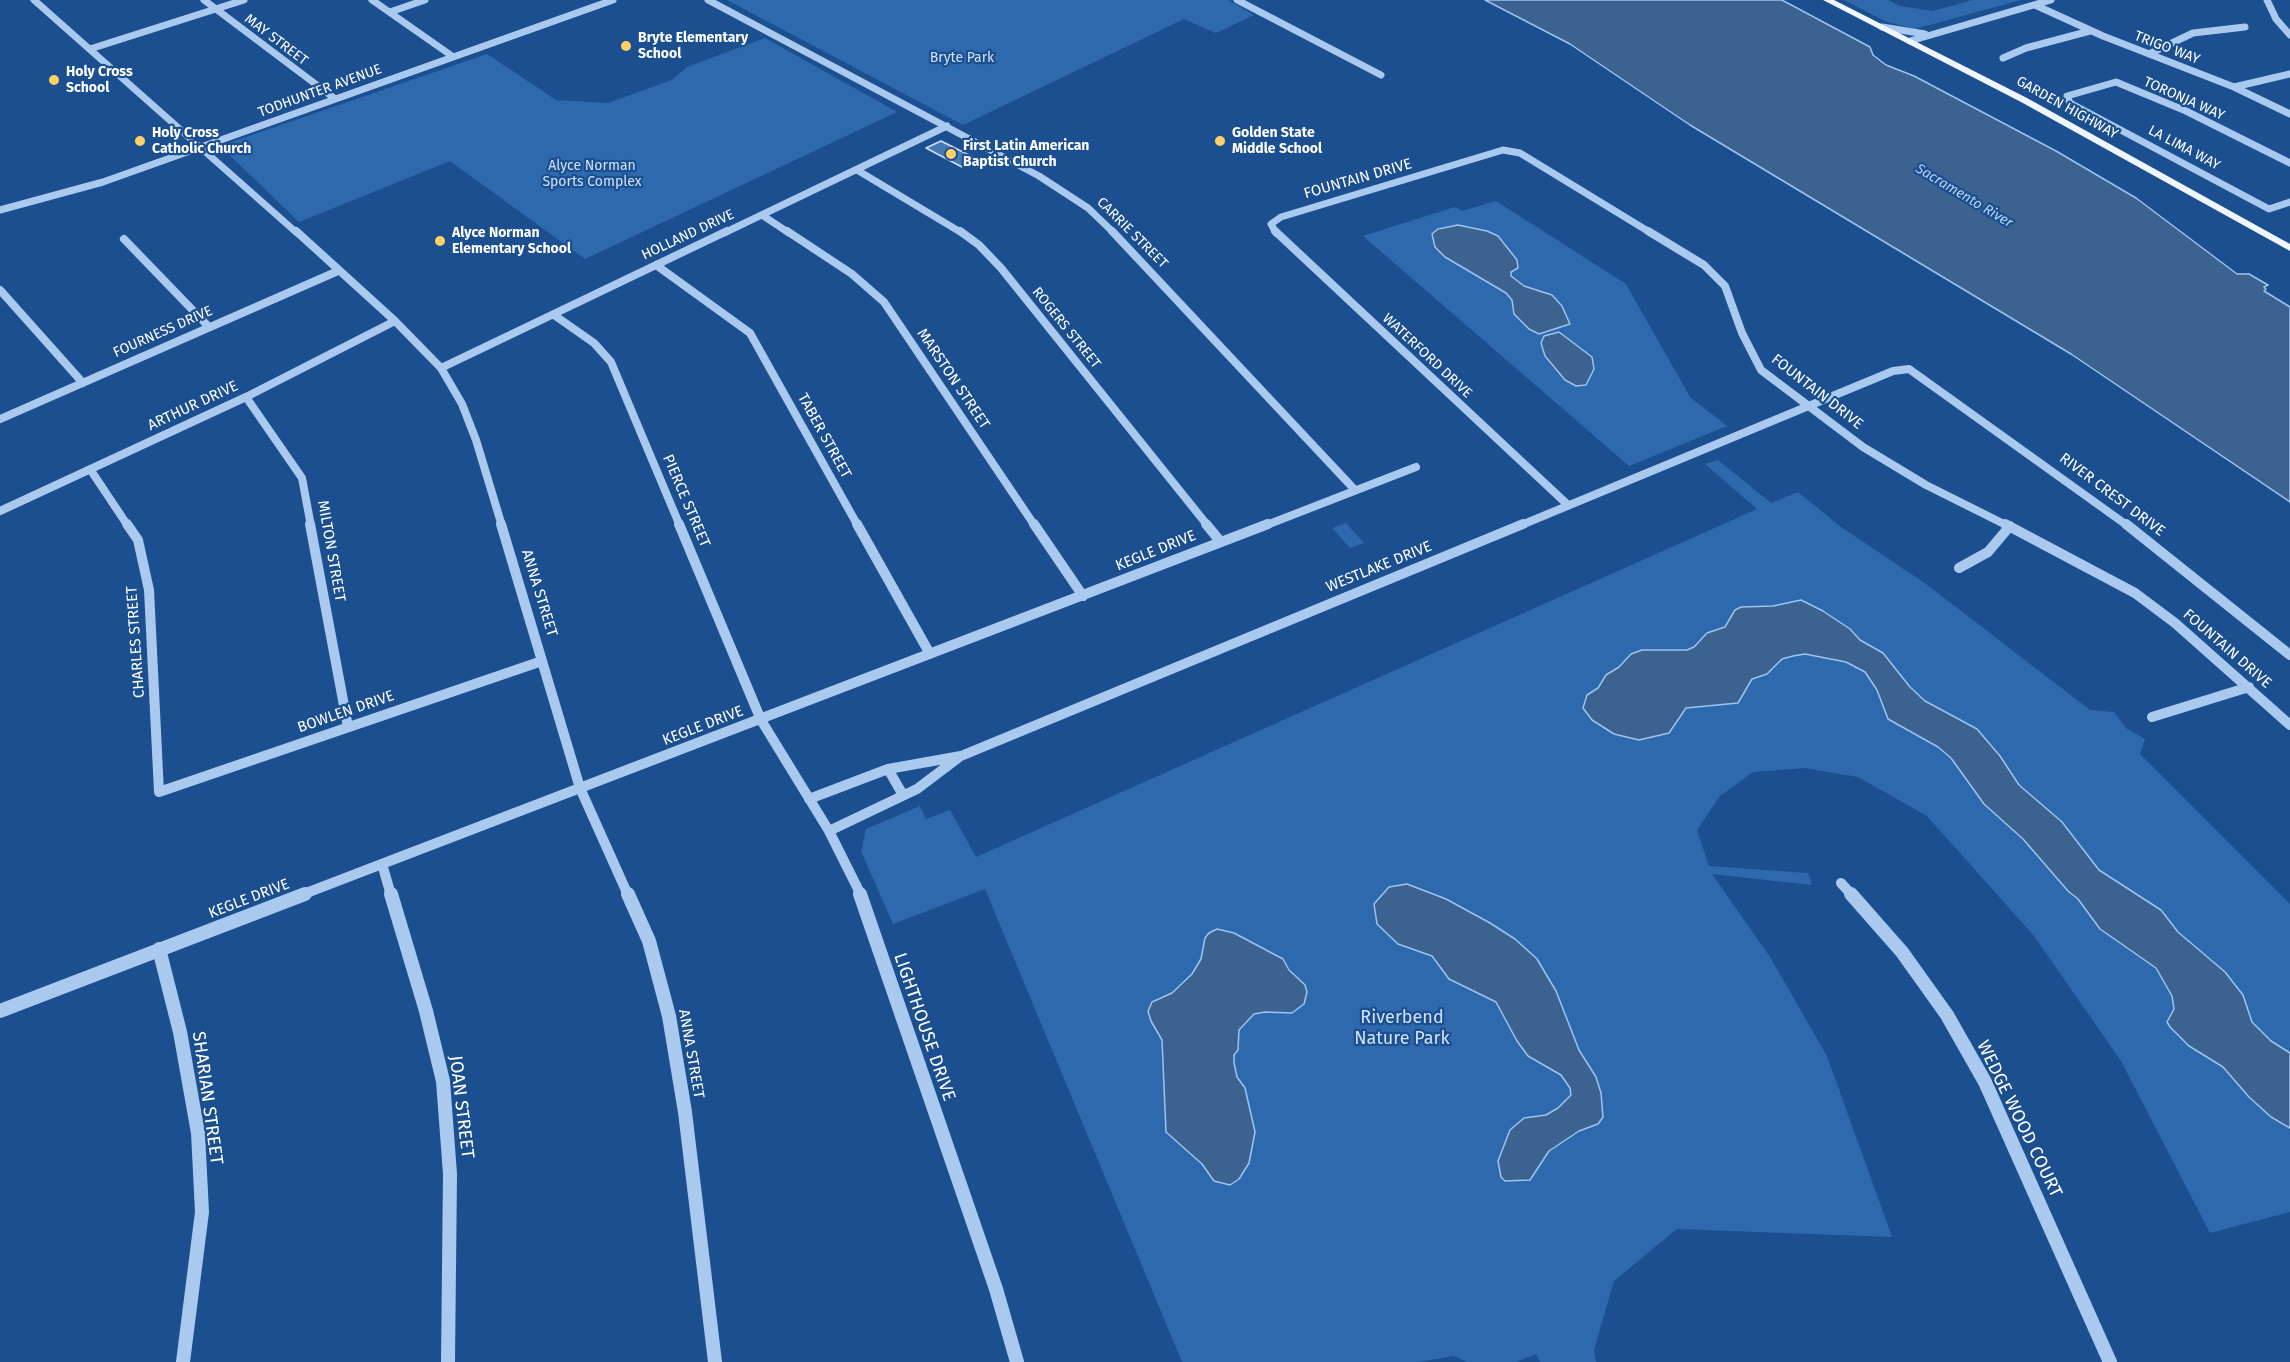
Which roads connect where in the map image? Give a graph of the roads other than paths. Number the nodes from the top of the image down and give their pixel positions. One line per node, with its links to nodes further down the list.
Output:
1 (34, 0): 21 (street, ANNA STREET)
2 (204, 0): 13 (street, MAY STREET)
3 (244, 0): 13 (street)
4 (372, 0): 14 (street)
5 (425, 0): 14 (street)
6 (613, 0): 23 (street, TODHUNTER AVENUE)
7 (708, 0): 31 (street, CARRIE STREET)
8 (1237, 0): 26 (street)
9 (1827, 0): 15 (main road, GARDEN HIGHWAY)
10 (2050, 0): 12 (street)
11 (2267, 0): 19 (street)
12 (2035, 5): 17 (street, TRIGO WAY); 18 (street)
13 (215, 9): 21 (street); 28 (street, MAY STREET)
14 (390, 12): 23 (street)
15 (1882, 27): 18 (street); 20 (main road, GARDEN HIGHWAY)
16 (2245, 27): 22 (street)
17 (2090, 31): 22 (street, TRIGO WAY); 24 (street)
18 (1938, 33): 20 (street)
19 (2290, 35)
20 (1910, 41): 40 (main road, GARDEN HIGHWAY)
21 (90, 49): 32 (street, ANNA STREET)
22 (2149, 54): 27 (street, TRIGO WAY)
23 (452, 56): 28 (street, TODHUNTER AVENUE)
24 (2003, 58)
25 (2290, 74): 27 (street)
26 (1381, 75)
27 (2234, 87): 30 (street, TRIGO WAY)
28 (334, 98): 32 (street, TODHUNTER AVENUE)
29 (2067, 100): 33 (street, TORONJA WAY); 35 (street, LA LIMA WAY)
30 (2290, 114)
31 (947, 126): 34 (street, HOLLAND DRIVE); 55 (street, CARRIE STREET)
32 (203, 147): 36 (street, TODHUNTER AVENUE); 42 (street, ANNA STREET)
33 (2290, 164)
34 (857, 170): 37 (street, HOLLAND DRIVE); 59 (street, ROGERS STREET)
35 (2290, 202)
36 (0, 210)
37 (762, 215): 41 (street, HOLLAND DRIVE); 61 (street, MARSTON STREET)
38 (1271, 224): 51 (street, FOUNTAIN DRIVE); 56 (street, WATERFORD DRIVE)
39 (124, 239): 46 (street)
40 (2290, 248)
41 (656, 265): 44 (street, HOLLAND DRIVE); 62 (street, TABER STREET)
42 (338, 271): 45 (street, ANNA STREET); 46 (street, FOURNESS DRIVE)
43 (0, 290): 49 (street)
44 (554, 315): 47 (street, HOLLAND DRIVE); 67 (street, PIERCE STREET)
45 (395, 321): 47 (street, ANNA STREET); 50 (street, ARTHUR DRIVE)
46 (208, 326): 49 (street, FOURNESS DRIVE)
47 (441, 368): 64 (street, ANNA STREET)
48 (1909, 369): 51 (street, WESTLAKE DRIVE); 63 (street, RIVER CREST DRIVE)
49 (83, 383): 52 (street, FOURNESS DRIVE)
50 (246, 397): 54 (street, ARTHUR DRIVE); 69 (street, MILTON STREET)
51 (1808, 406): 56 (street, WESTLAKE DRIVE); 58 (street, FOUNTAIN DRIVE)
52 (0, 419)
53 (1416, 467): 55 (street, KEGLE DRIVE)
54 (90, 470): 57 (street, ARTHUR DRIVE); 73 (street, CHARLES STREET)
55 (1355, 490): 59 (street, KEGLE DRIVE)
56 (1568, 505): 70 (street, WESTLAKE DRIVE)
57 (0, 511)
58 (2010, 526): 60 (street); 65 (street, FOUNTAIN DRIVE)
59 (1220, 542): 61 (street, KEGLE DRIVE)
60 (1959, 568)
61 (1083, 596): 62 (street, KEGLE DRIVE)
62 (930, 654): 67 (street, KEGLE DRIVE)
63 (2290, 655)
64 (542, 661): 69 (street, BOWLEN DRIVE); 72 (street, ANNA STREET)
65 (2249, 687): 66 (street); 68 (street, FOUNTAIN DRIVE)
66 (2152, 717)
67 (761, 720): 72 (street, KEGLE DRIVE); 75 (street, LIGHTHOUSE DRIVE)
68 (2290, 725)
69 (348, 727): 73 (street, BOWLEN DRIVE)
70 (961, 756): 71 (street, WESTLAKE DRIVE); 74 (street, WESTLAKE DRIVE)
71 (888, 769): 74 (street); 75 (street, WESTLAKE DRIVE)
72 (580, 788): 77 (street, KEGLE DRIVE); 83 (street, ANNA STREET)
73 (159, 792)
74 (903, 795): 76 (street, WESTLAKE DRIVE)
75 (809, 799): 76 (street, LIGHTHOUSE DRIVE)
76 (829, 831): 84 (street, LIGHTHOUSE DRIVE)
77 (382, 864): 79 (street, KEGLE DRIVE); 82 (street, JOAN STREET)
78 (1841, 883): 85 (street, WEDGE WOOD COURT)
79 (159, 949): 80 (street, KEGLE DRIVE); 81 (street, SHARIAN STREET)
80 (0, 1011)
81 (183, 1362)
82 (448, 1362)
83 (715, 1362)
84 (1017, 1362)
85 (2110, 1362)

